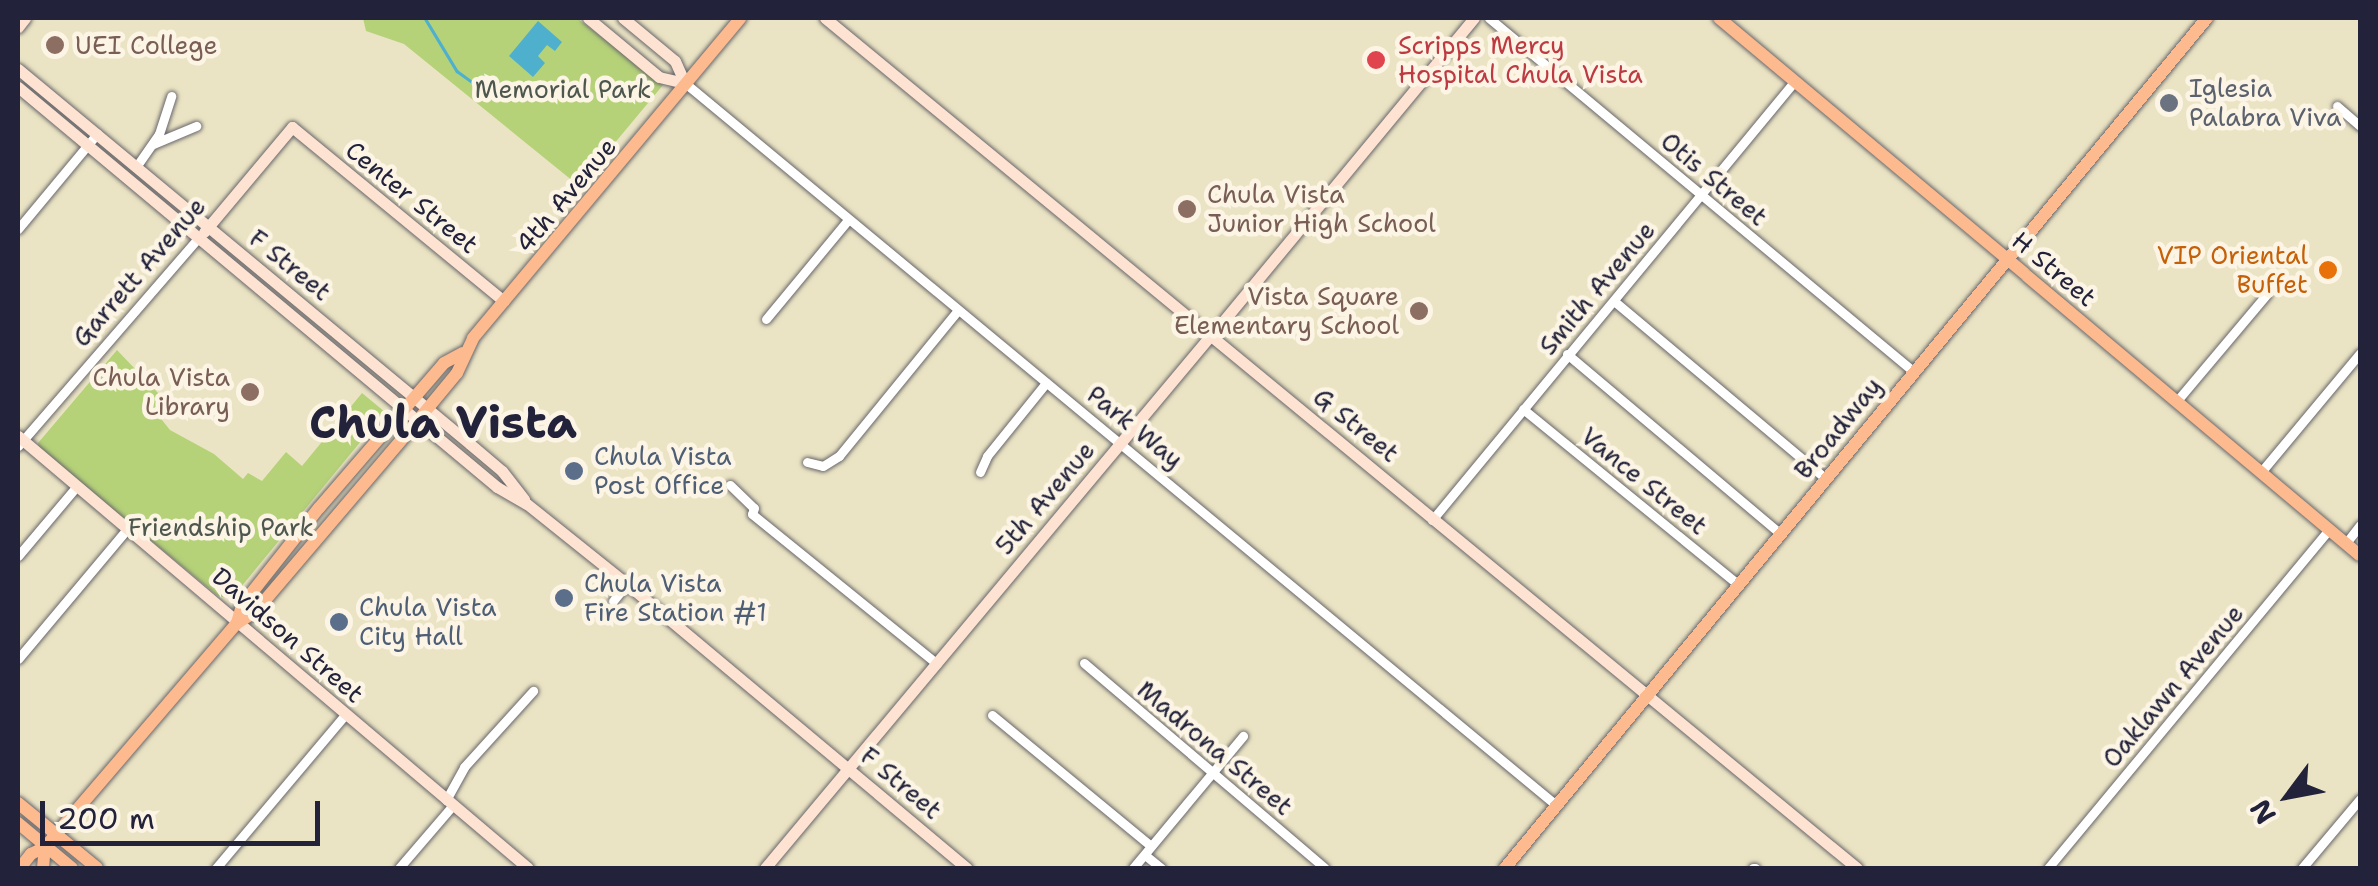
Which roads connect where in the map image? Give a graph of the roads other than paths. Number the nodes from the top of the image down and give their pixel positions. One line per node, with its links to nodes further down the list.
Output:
1 (25, 18): 10 (street)
2 (588, 18): 13 (street, Park Way)
3 (623, 18): 13 (street, Park Way)
4 (740, 18): 13 (main road, 4th Avenue)
5 (826, 18): 35 (street, G Street)
6 (1474, 18): 34 (street, 5th Avenue)
7 (1489, 18): 24 (street, Otis Street)
8 (1719, 18): 12 (main road, H Street)
9 (2207, 18): 28 (main road, Broadway)
10 (18, 26)
11 (18, 69): 20 (street, F Street)
12 (1794, 82): 24 (street, Smith Avenue); 28 (main road, H Street)
13 (685, 83): 25 (street, Park Way); 30 (main road, 4th Avenue)
14 (18, 87): 22 (street, F Street)
15 (170, 96): 21 (street)
16 (2337, 106): 18 (street)
17 (196, 126): 21 (street)
18 (2360, 126)
19 (292, 127): 27 (street, Garrett Avenue); 30 (street, Center Street)
20 (97, 134): 22 (street); 23 (street, F Street)
21 (153, 144): 23 (street)
22 (88, 146): 26 (street); 27 (street, F Street)
23 (136, 166): 27 (street, F Street)
24 (1701, 194): 31 (street, Smith Avenue); 39 (street, Otis Street)
25 (848, 220): 32 (street, Park Way); 33 (street)
26 (18, 229)
27 (204, 232): 41 (street, F Street); 45 (street, Garrett Avenue)
28 (2007, 259): 39 (main road, Broadway); 42 (main road, H Street)
29 (2267, 294): 42 (street)
30 (504, 301): 37 (main road, 4th Avenue)
31 (1614, 301): 38 (street, Smith Avenue); 50 (street)
32 (958, 310): 40 (street, Park Way); 47 (street)
33 (766, 319)
34 (1220, 325): 35 (street, 5th Avenue)
35 (1210, 336): 46 (street, 5th Avenue); 53 (street, G Street)
36 (2360, 352): 49 (street)
37 (463, 354): 41 (main road, 4th Avenue); 44 (main road, 4th Avenue)
38 (1567, 354): 43 (street, Smith Avenue); 57 (street)
39 (1913, 371): 50 (main road, Broadway)
40 (1046, 383): 46 (street, Park Way); 48 (street)
41 (410, 402): 44 (street, F Street); 64 (main road, 4th Avenue)
42 (2176, 402): 49 (main road, H Street)
43 (1523, 409): 53 (street, Smith Avenue); 62 (street, Vance Street)
44 (424, 414): 61 (street, F Street); 64 (main road, 4th Avenue)
45 (19, 441): 52 (street, Davidson Street)
46 (1120, 443): 67 (street, 5th Avenue); 78 (street, Park Way)
47 (807, 462)
48 (980, 472)
49 (2261, 472): 56 (main road, H Street)
50 (1826, 479): 57 (main road, Broadway)
51 (730, 485): 67 (street)
52 (77, 486): 55 (street, Davidson Street); 60 (street)
53 (1432, 520): 69 (street, G Street)
54 (2360, 525): 58 (street)
55 (128, 528): 64 (street, Davidson Street); 65 (street)
56 (2329, 530): 58 (main road, H Street); 97 (street, Oaklawn Avenue)
57 (1781, 534): 62 (main road, Broadway)
58 (2346, 543): 59 (main road, H Street)
59 (2360, 555)
60 (18, 556)
61 (627, 584): 63 (street); 73 (street, F Street)
62 (1739, 585): 69 (main road, Broadway)
63 (613, 600)
64 (237, 622): 70 (street, Davidson Street); 80 (main road, 4th Avenue)
65 (18, 659)
66 (1084, 663): 74 (street, Madrona Street)
67 (937, 664): 73 (street, 5th Avenue)
68 (534, 691): 77 (street)
69 (1646, 696): 78 (main road, Broadway); 84 (street, G Street)
70 (344, 714): 77 (street, Davidson Street); 89 (street)
71 (992, 715): 82 (street)
72 (1244, 736): 74 (street)
73 (849, 768): 92 (street, 5th Avenue); 93 (street, F Street)
74 (1212, 772): 82 (street); 83 (street, Madrona Street)
75 (2360, 798): 98 (street)
76 (18, 803): 80 (main road)
77 (449, 803): 90 (street); 91 (street, Davidson Street)
78 (1556, 804): 96 (main road, Broadway)
79 (18, 823): 81 (main road)
80 (56, 835): 81 (main road, 4th Avenue); 88 (main road)
81 (46, 848): 85 (main road, 4th Avenue); 86 (main road, 4th Avenue); 87 (main road)
82 (1148, 851): 94 (street); 95 (street)
83 (1324, 866)
84 (1851, 867)
85 (20, 868)
86 (43, 868)
87 (72, 868)
88 (96, 868)
89 (216, 868)
90 (399, 868)
91 (528, 868)
92 (765, 868)
93 (968, 868)
94 (1133, 868)
95 (1161, 868)
96 (1505, 868)
97 (2048, 868)
98 (2302, 868)

